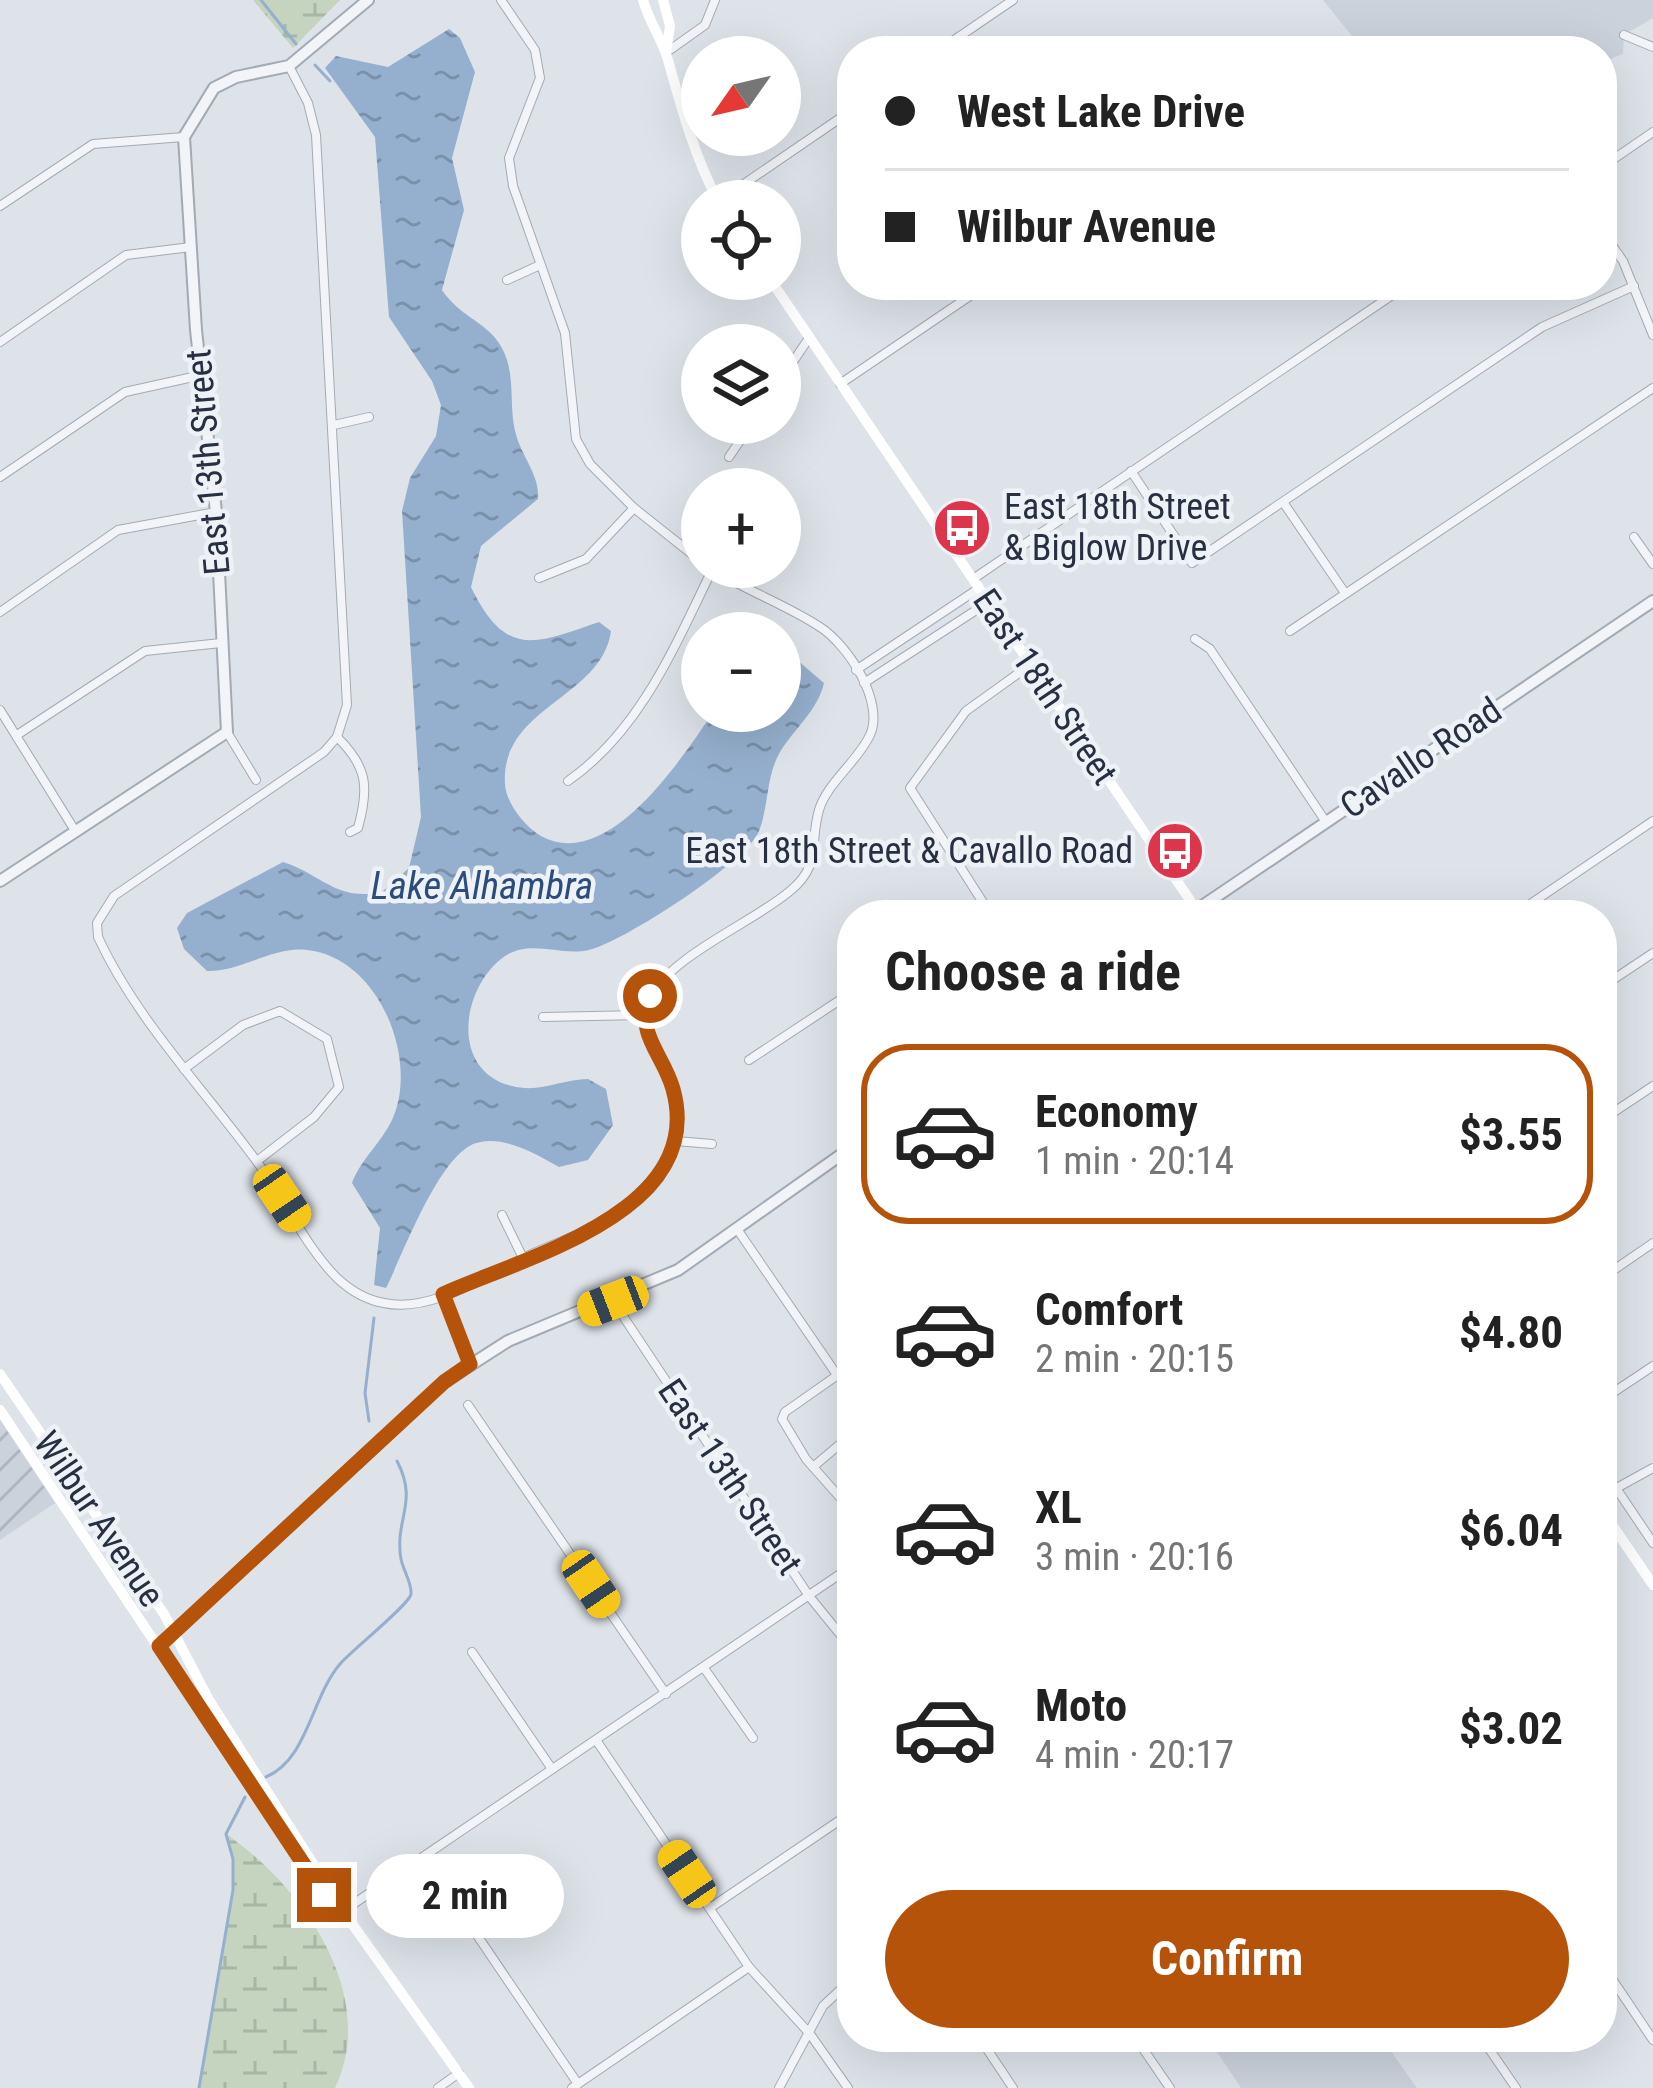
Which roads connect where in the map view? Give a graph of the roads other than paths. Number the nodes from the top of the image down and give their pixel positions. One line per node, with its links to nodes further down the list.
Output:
1 (368, 0): 11 (street)
2 (501, 0): 21 (street)
3 (643, 0): 10 (main road)
4 (663, 0): 10 (main road)
5 (715, 0): 10 (street)
6 (1013, 0): 8 (street)
7 (1624, 34): 9 (street)
8 (960, 36)
9 (1653, 46)
10 (666, 53): 16 (main road)
11 (290, 66): 14 (street); 37 (street)
12 (837, 120): 17 (street)
13 (1653, 132): 15 (street)
14 (184, 137): 18 (street); 19 (street, East 13th Street)
15 (1617, 157)
16 (707, 180)
17 (749, 180)
18 (0, 206)
19 (191, 247): 31 (street); 33 (street, East 13th Street)
20 (1617, 257): 23 (street)
21 (539, 265): 22 (street); 43 (street)
22 (507, 280)
23 (1634, 286): 24 (street); 29 (street)
24 (1617, 294)
25 (784, 300): 30 (main road, East 18th Street)
26 (964, 300): 34 (street)
27 (1385, 300): 40 (street)
28 (1603, 300): 42 (street)
29 (1653, 335)
30 (809, 338): 32 (street); 34 (main road, East 18th Street)
31 (0, 342)
32 (801, 350)
33 (202, 375): 41 (street); 44 (street, East 13th Street)
34 (840, 384): 49 (main road, East 18th Street)
35 (1653, 388): 52 (street)
36 (370, 417): 37 (street)
37 (334, 425): 64 (street)
38 (737, 444): 39 (street)
39 (728, 457)
40 (1131, 471): 42 (street); 49 (street)
41 (0, 477)
42 (1285, 505): 52 (street)
43 (634, 508): 46 (street); 48 (street)
44 (216, 512): 55 (street); 58 (street, East 13th Street)
45 (1634, 537): 47 (street)
46 (681, 545)
47 (1653, 564)
48 (539, 578)
49 (975, 584): 54 (main road, East 18th Street); 60 (street)
50 (698, 588): 66 (street)
51 (749, 588): 60 (street)
52 (1345, 593): 56 (street)
53 (1653, 601): 68 (street, Cavallo Road)
54 (987, 602): 59 (main road, East 18th Street); 60 (street)
55 (0, 612)
56 (1290, 631)
57 (1195, 639): 68 (street)
58 (221, 643): 62 (street, East 13th Street); 63 (street)
59 (1030, 664): 72 (street); 73 (main road, East 18th Street)
60 (860, 676): 79 (street)
61 (0, 710): 63 (street)
62 (227, 732): 65 (street, East 13th Street); 69 (street)
63 (17, 735): 69 (street)
64 (337, 737): 70 (street); 82 (street)
65 (256, 780)
66 (568, 781)
67 (1653, 821): 75 (street)
68 (1326, 822): 74 (street, Cavallo Road)
69 (74, 829): 71 (street)
70 (350, 832)
71 (0, 881)
72 (980, 900)
73 (1186, 900)
74 (1214, 900)
75 (1536, 900)
76 (1653, 952): 77 (street)
77 (1617, 977)
78 (837, 1002): 81 (street)
79 (643, 1015): 80 (street); 85 (street)
80 (543, 1017)
81 (749, 1060)
82 (184, 1069): 88 (street); 88 (street)
83 (1653, 1086): 84 (street)
84 (1617, 1110)
85 (676, 1141): 86 (street); 92 (street)
86 (712, 1144)
87 (837, 1158): 90 (street)
88 (256, 1161): 94 (street)
89 (502, 1215): 92 (street)
90 (737, 1229): 95 (street); 99 (street)
91 (1653, 1243): 93 (street)
92 (523, 1258): 94 (street)
93 (1617, 1268)
94 (443, 1294): 96 (street)
95 (613, 1301): 96 (street); 112 (street, East 13th Street)
96 (470, 1364): 114 (street)
97 (1653, 1366): 100 (street)
98 (0, 1374): 114 (main road, Wilbur Avenue)
99 (837, 1375): 104 (street)
100 (1617, 1390)
101 (468, 1405): 118 (street)
102 (0, 1410): 115 (main road, Wilbur Avenue)
103 (837, 1447): 104 (street)
104 (813, 1467): 107 (street)
105 (1653, 1468): 106 (street)
106 (1618, 1491): 109 (street)
107 (837, 1494)
108 (1617, 1532): 111 (main road)
109 (1653, 1543)
110 (837, 1576): 112 (street)
111 (1653, 1586)
112 (809, 1596): 113 (street, East 13th Street); 117 (street)
113 (837, 1631)
114 (173, 1632): 115 (street); 125 (main road, Wilbur Avenue)
115 (159, 1646): 125 (main road, Wilbur Avenue)
116 (472, 1652): 121 (street)
117 (704, 1667): 118 (street); 119 (street)
118 (666, 1694): 120 (street)
119 (753, 1738)
120 (596, 1740): 121 (street); 124 (street)
121 (552, 1769): 123 (street)
122 (837, 1822): 124 (street)
123 (424, 1856): 125 (street); 135 (street)
124 (710, 1908): 126 (street)
125 (343, 1912): 134 (main road, Wilbur Avenue)
126 (749, 1966): 129 (street); 135 (street)
127 (1617, 1986): 130 (street)
128 (837, 1993): 129 (street)
129 (810, 2034): 138 (street); 139 (street)
130 (1653, 2040)
131 (989, 2052): 140 (street)
132 (1145, 2052): 141 (street)
133 (1491, 2052): 142 (street)
134 (459, 2073): 136 (street); 137 (main road, Wilbur Avenue)
135 (575, 2086)
136 (438, 2088)
137 (469, 2088)
138 (779, 2088)
139 (848, 2088)
140 (1013, 2088)
141 (1169, 2088)
142 (1516, 2088)

